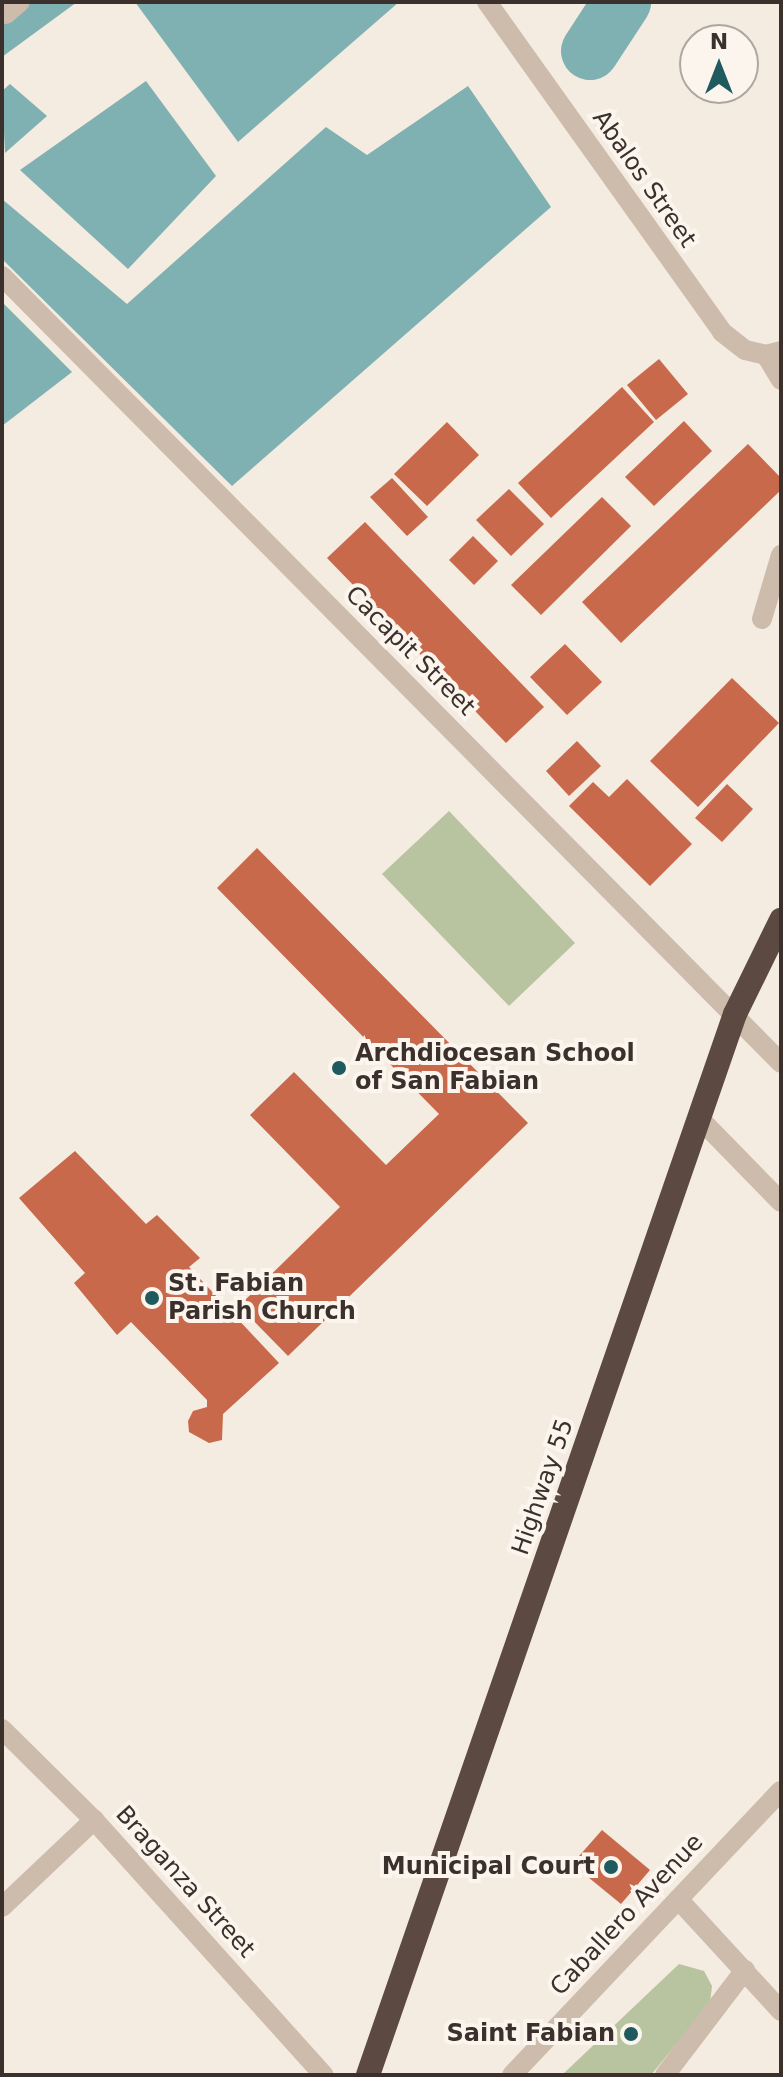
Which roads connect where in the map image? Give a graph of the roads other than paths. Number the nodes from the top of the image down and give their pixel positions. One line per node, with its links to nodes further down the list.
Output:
1 (487, 2): 3 (street, Abalos Street)
2 (2, 276): 8 (street, Cacapit Street)
3 (773, 353): 4 (street)
4 (781, 380)
5 (781, 555): 6 (street)
6 (762, 619)
7 (781, 920): 8 (highway, Highway 55)
8 (735, 1014): 9 (street, Cacapit Street); 10 (highway, Highway 55)
9 (781, 1063)
10 (699, 1118): 11 (street); 20 (highway, Highway 55)
11 (781, 1202)
12 (2, 1729): 14 (street, Braganza Street)
13 (781, 1791): 15 (street, Caballero Avenue)
14 (94, 1820): 16 (street); 19 (street, Braganza Street)
15 (678, 1899): 17 (street); 21 (street, Caballero Avenue)
16 (2, 1907)
17 (745, 1970): 18 (street); 22 (street)
18 (781, 2011)
19 (324, 2075)
20 (368, 2075)
21 (512, 2075)
22 (665, 2075)

